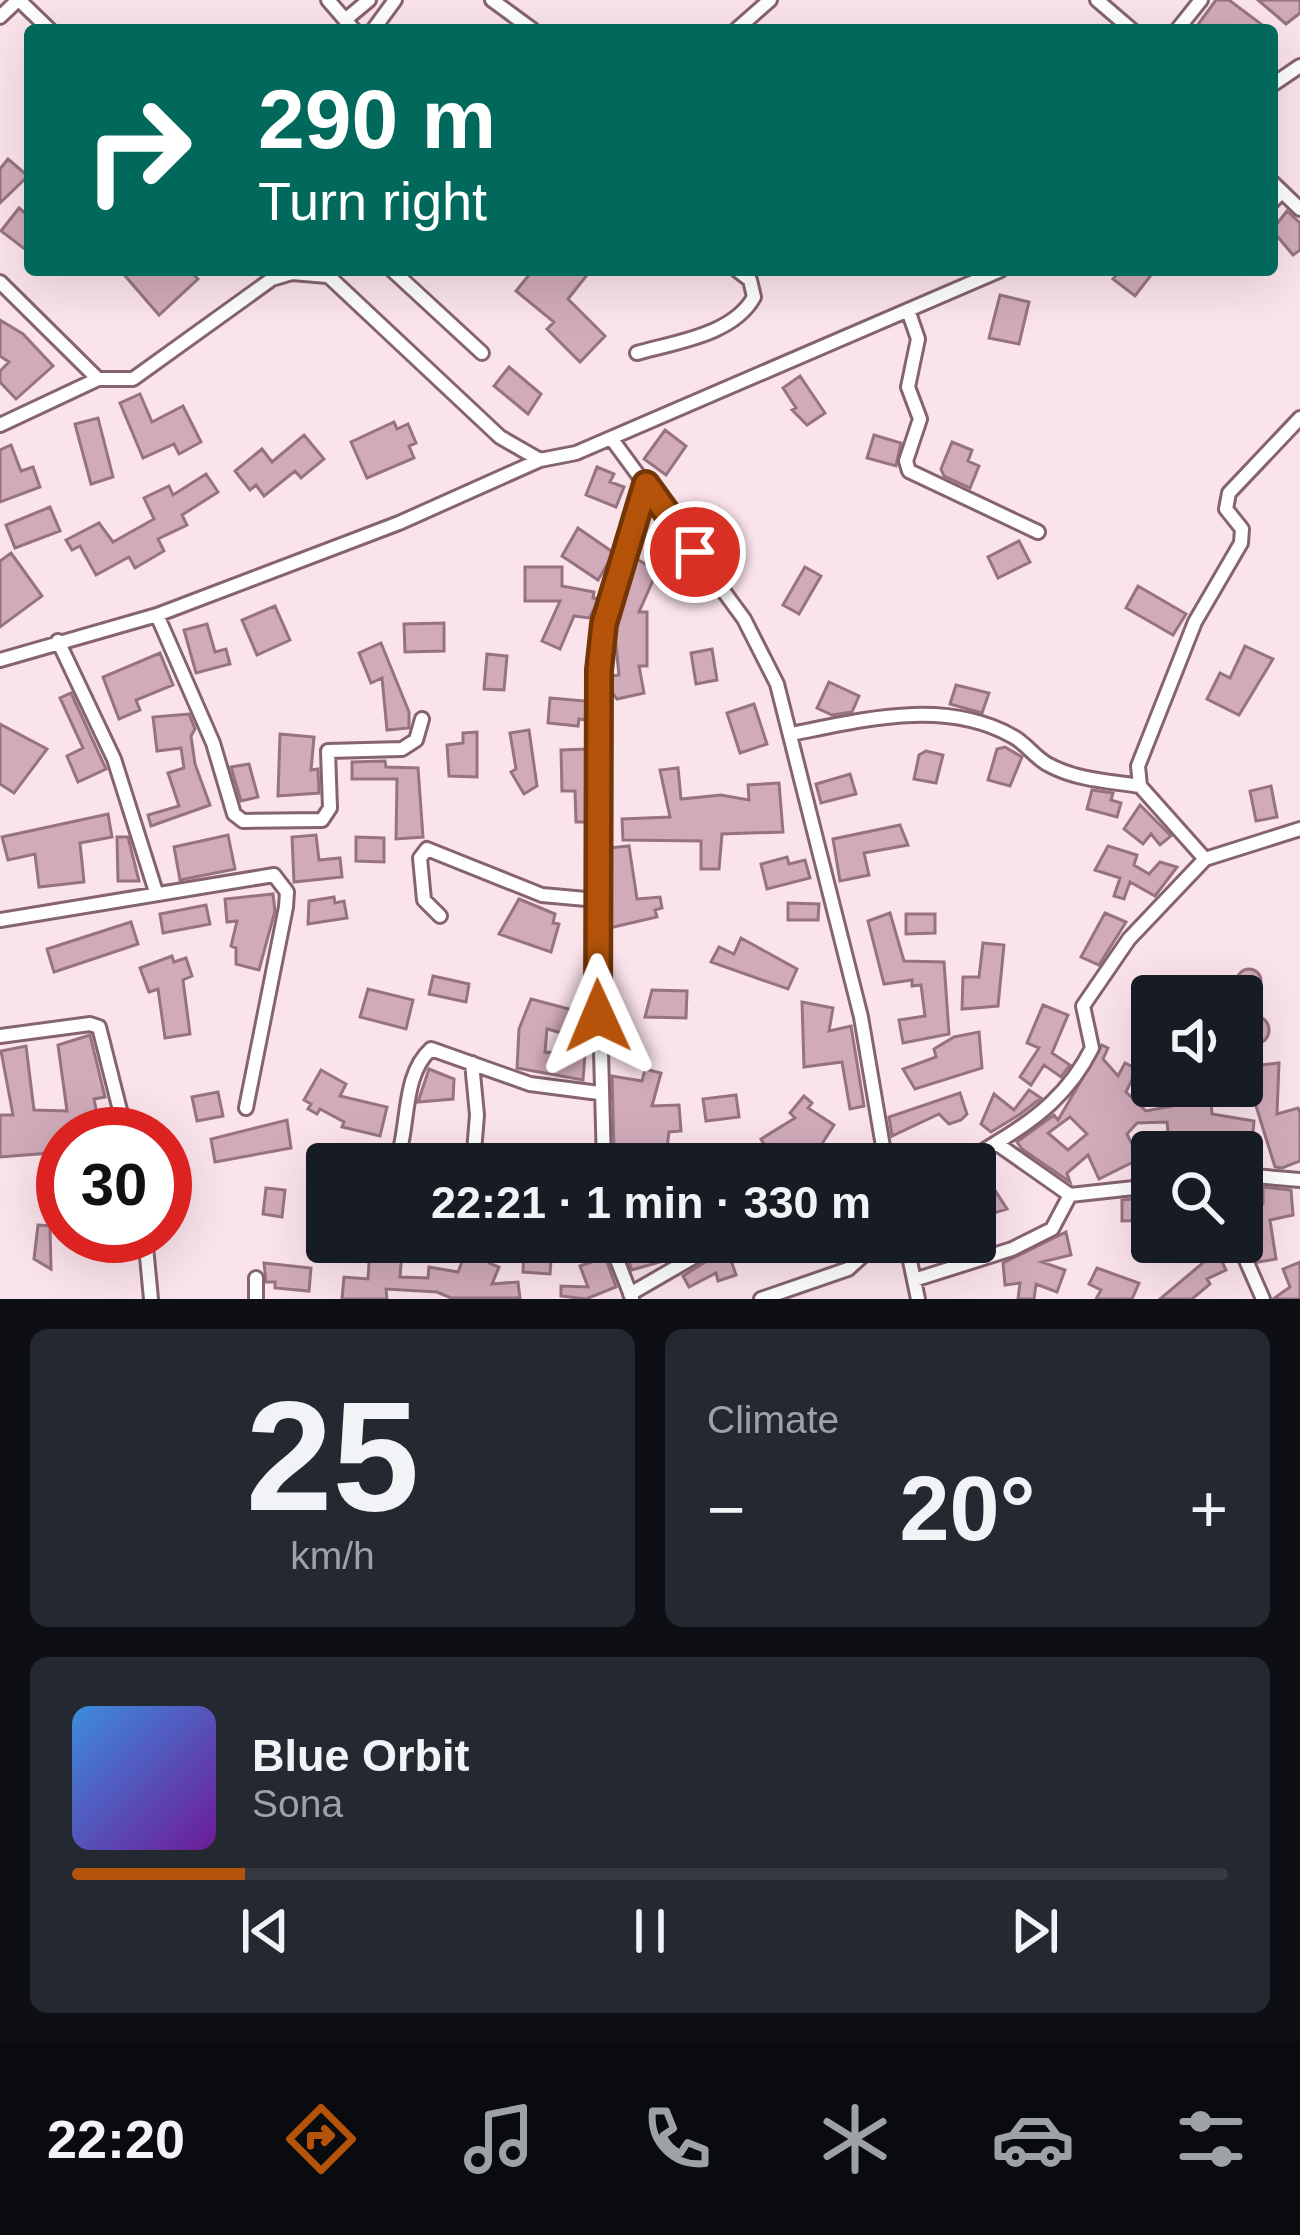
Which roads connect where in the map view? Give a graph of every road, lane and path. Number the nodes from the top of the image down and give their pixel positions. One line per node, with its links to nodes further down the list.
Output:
1 (18, 0): 7 (street); 8 (street)
2 (328, 0): 9 (street)
3 (492, 0): 10 (street)
4 (770, 0): 11 (street)
5 (1097, 0): 12 (street)
6 (1201, 0): 13 (street)
7 (0, 17)
8 (44, 24)
9 (349, 24)
10 (524, 24)
11 (743, 24)
12 (1125, 24)
13 (1182, 24)
14 (282, 276): 23 (street)
15 (329, 276): 27 (street)
16 (399, 276): 22 (street)
17 (745, 276): 21 (street)
18 (987, 276): 20 (street)
19 (0, 282): 23 (street)
20 (908, 310): 26 (street); 29 (street)
21 (637, 352)
22 (482, 353)
23 (98, 380): 25 (street)
24 (1300, 418): 35 (street)
25 (0, 425)
26 (611, 437): 27 (street); 28 (street)
27 (540, 460): 30 (street)
28 (646, 484): 34 (street); 39 (street)
29 (1038, 532)
30 (157, 615): 31 (street); 33 (street)
31 (58, 641): 32 (street); 38 (street)
32 (0, 660)
33 (422, 719)
34 (791, 734): 35 (street); 50 (street)
35 (1140, 786): 37 (street)
36 (1300, 829): 37 (street)
37 (1205, 859): 51 (street)
38 (156, 892): 41 (street); 46 (street)
39 (597, 900): 40 (street); 44 (street)
40 (440, 916)
41 (0, 920)
42 (0, 1036): 45 (street)
43 (472, 1063): 44 (street); 47 (street); 48 (street)
44 (599, 1093): 49 (street)
45 (119, 1107)
46 (246, 1108)
47 (400, 1143)
48 (475, 1143)
49 (603, 1143)
50 (882, 1143)
51 (996, 1143): 55 (street)
52 (1263, 1177): 53 (street)
53 (1300, 1180)
54 (1131, 1188): 55 (street)
55 (1070, 1195): 63 (street)
56 (148, 1263): 65 (street)
57 (618, 1263): 64 (street)
58 (685, 1263): 64 (street)
59 (855, 1263): 67 (street)
60 (910, 1263): 63 (street)
61 (1247, 1263): 69 (street)
62 (256, 1278): 66 (street)
63 (914, 1280): 68 (street)
64 (631, 1297)
65 (151, 1299)
66 (256, 1299)
67 (761, 1299)
68 (918, 1299)
69 (1263, 1299)

